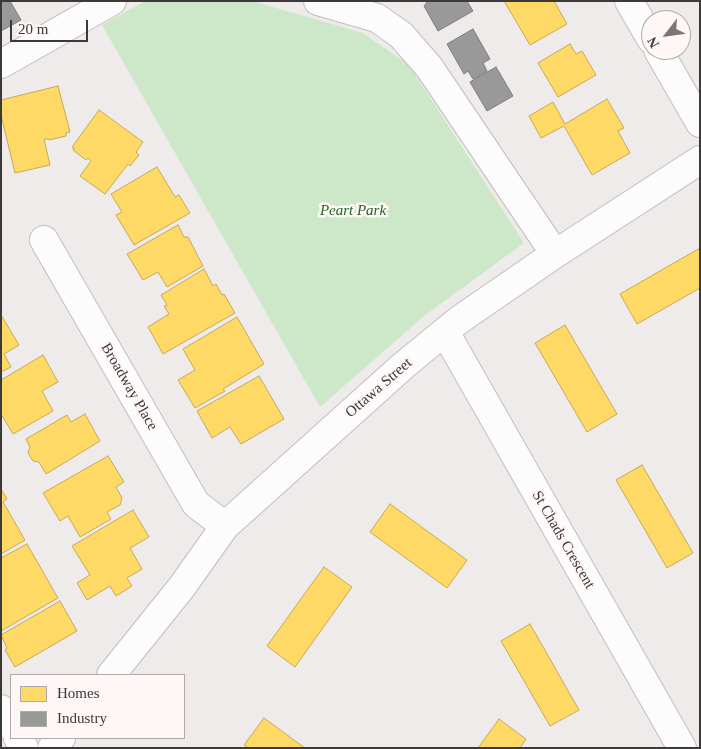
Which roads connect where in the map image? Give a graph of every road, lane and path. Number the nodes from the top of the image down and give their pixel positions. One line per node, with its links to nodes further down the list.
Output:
1 (112, 1): 6 (street)
2 (318, 1): 10 (street)
3 (630, 1): 4 (street)
4 (641, 21)
5 (664, 60): 7 (street)
6 (1, 64)
7 (700, 123)
8 (700, 160): 10 (street, Ottawa Street)
9 (44, 240): 12 (street, Broadway Place)
10 (555, 254): 11 (street, Ottawa Street)
11 (444, 332): 12 (street, Ottawa Street); 16 (street, St Chads Crescent)
12 (225, 526): 13 (street, Ottawa Street)
13 (112, 674)
14 (1, 709): 15 (street)
15 (10, 724)
16 (682, 748)

